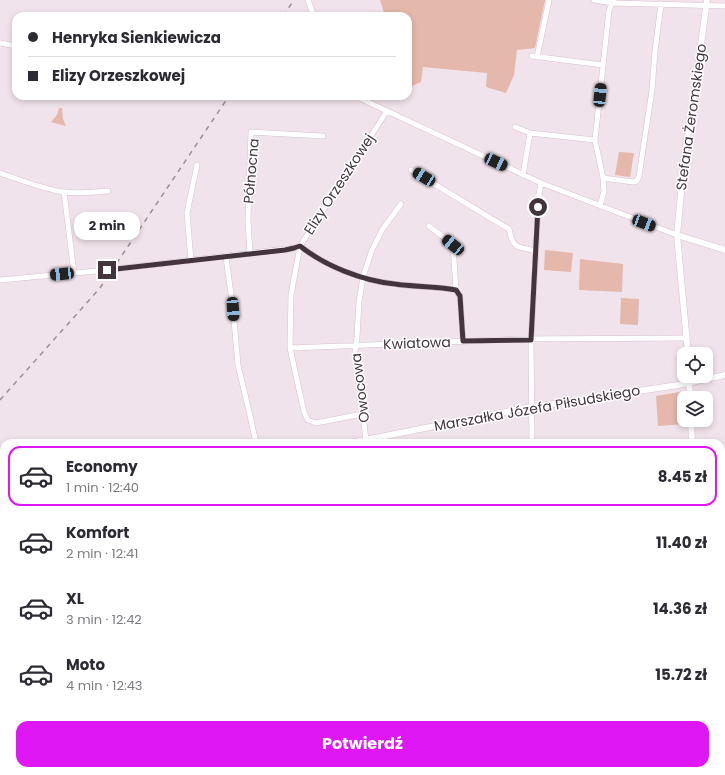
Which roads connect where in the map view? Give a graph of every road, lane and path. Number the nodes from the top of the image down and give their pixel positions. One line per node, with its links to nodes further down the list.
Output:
1 (308, 0): 8 (street)
2 (549, 0): 11 (street)
3 (594, 0): 4 (street)
4 (613, 2): 6 (street); 11 (street)
5 (706, 3): 6 (street); 7 (street); 29 (street, Stefana Żeromskiego)
6 (661, 4): 22 (street)
7 (725, 6)
8 (312, 12)
9 (0, 43): 10 (street)
10 (12, 45)
11 (603, 65): 17 (street)
12 (364, 100): 13 (street)
13 (387, 111): 21 (street); 30 (street, Elizy Orzeszkowej)
14 (515, 127): 15 (street)
15 (530, 132): 17 (street); 21 (street)
16 (323, 136): 33 (street, Północna)
17 (595, 140): 22 (street)
18 (197, 164): 35 (street)
19 (411, 170): 32 (street)
20 (0, 173): 25 (street)
21 (523, 175): 23 (street)
22 (603, 178): 27 (street)
23 (541, 183): 27 (street); 32 (street)
24 (108, 191): 25 (street)
25 (64, 192): 36 (street)
26 (401, 204): 37 (street, Owocowa)
27 (600, 206): 29 (street)
28 (429, 226): 39 (street)
29 (677, 235): 31 (street); 40 (street, Stefana Żeromskiego)
30 (300, 246): 33 (street, Elizy Orzeszkowej); 37 (street); 45 (street)
31 (725, 250)
32 (536, 251): 41 (street)
33 (250, 254): 34 (street, Elizy Orzeszkowej)
34 (226, 257): 35 (street, Elizy Orzeszkowej); 52 (street)
35 (191, 260): 36 (street, Elizy Orzeszkowej)
36 (74, 273): 38 (street, Elizy Orzeszkowej)
37 (363, 277): 39 (street); 43 (street, Owocowa)
38 (0, 280)
39 (456, 290): 42 (street)
40 (687, 338): 41 (street, Kwiatowa); 44 (street, Stefana Żeromskiego)
41 (531, 340): 42 (street, Kwiatowa); 49 (street)
42 (463, 341): 43 (street, Kwiatowa)
43 (355, 346): 45 (street, Kwiatowa); 50 (street, Owocowa)
44 (688, 347)
45 (290, 348): 50 (street)
46 (725, 375): 47 (street, Marszałka Józefa Piłsudskiego)
47 (713, 376)
48 (677, 381): 49 (street, Marszałka Józefa Piłsudskiego)
49 (532, 407): 54 (street, Marszałka Józefa Piłsudskiego); 55 (street)
50 (362, 414): 53 (street, Owocowa)
51 (691, 427): 56 (street)
52 (255, 439)
53 (366, 439)
54 (371, 439)
55 (532, 439)
56 (692, 439)

